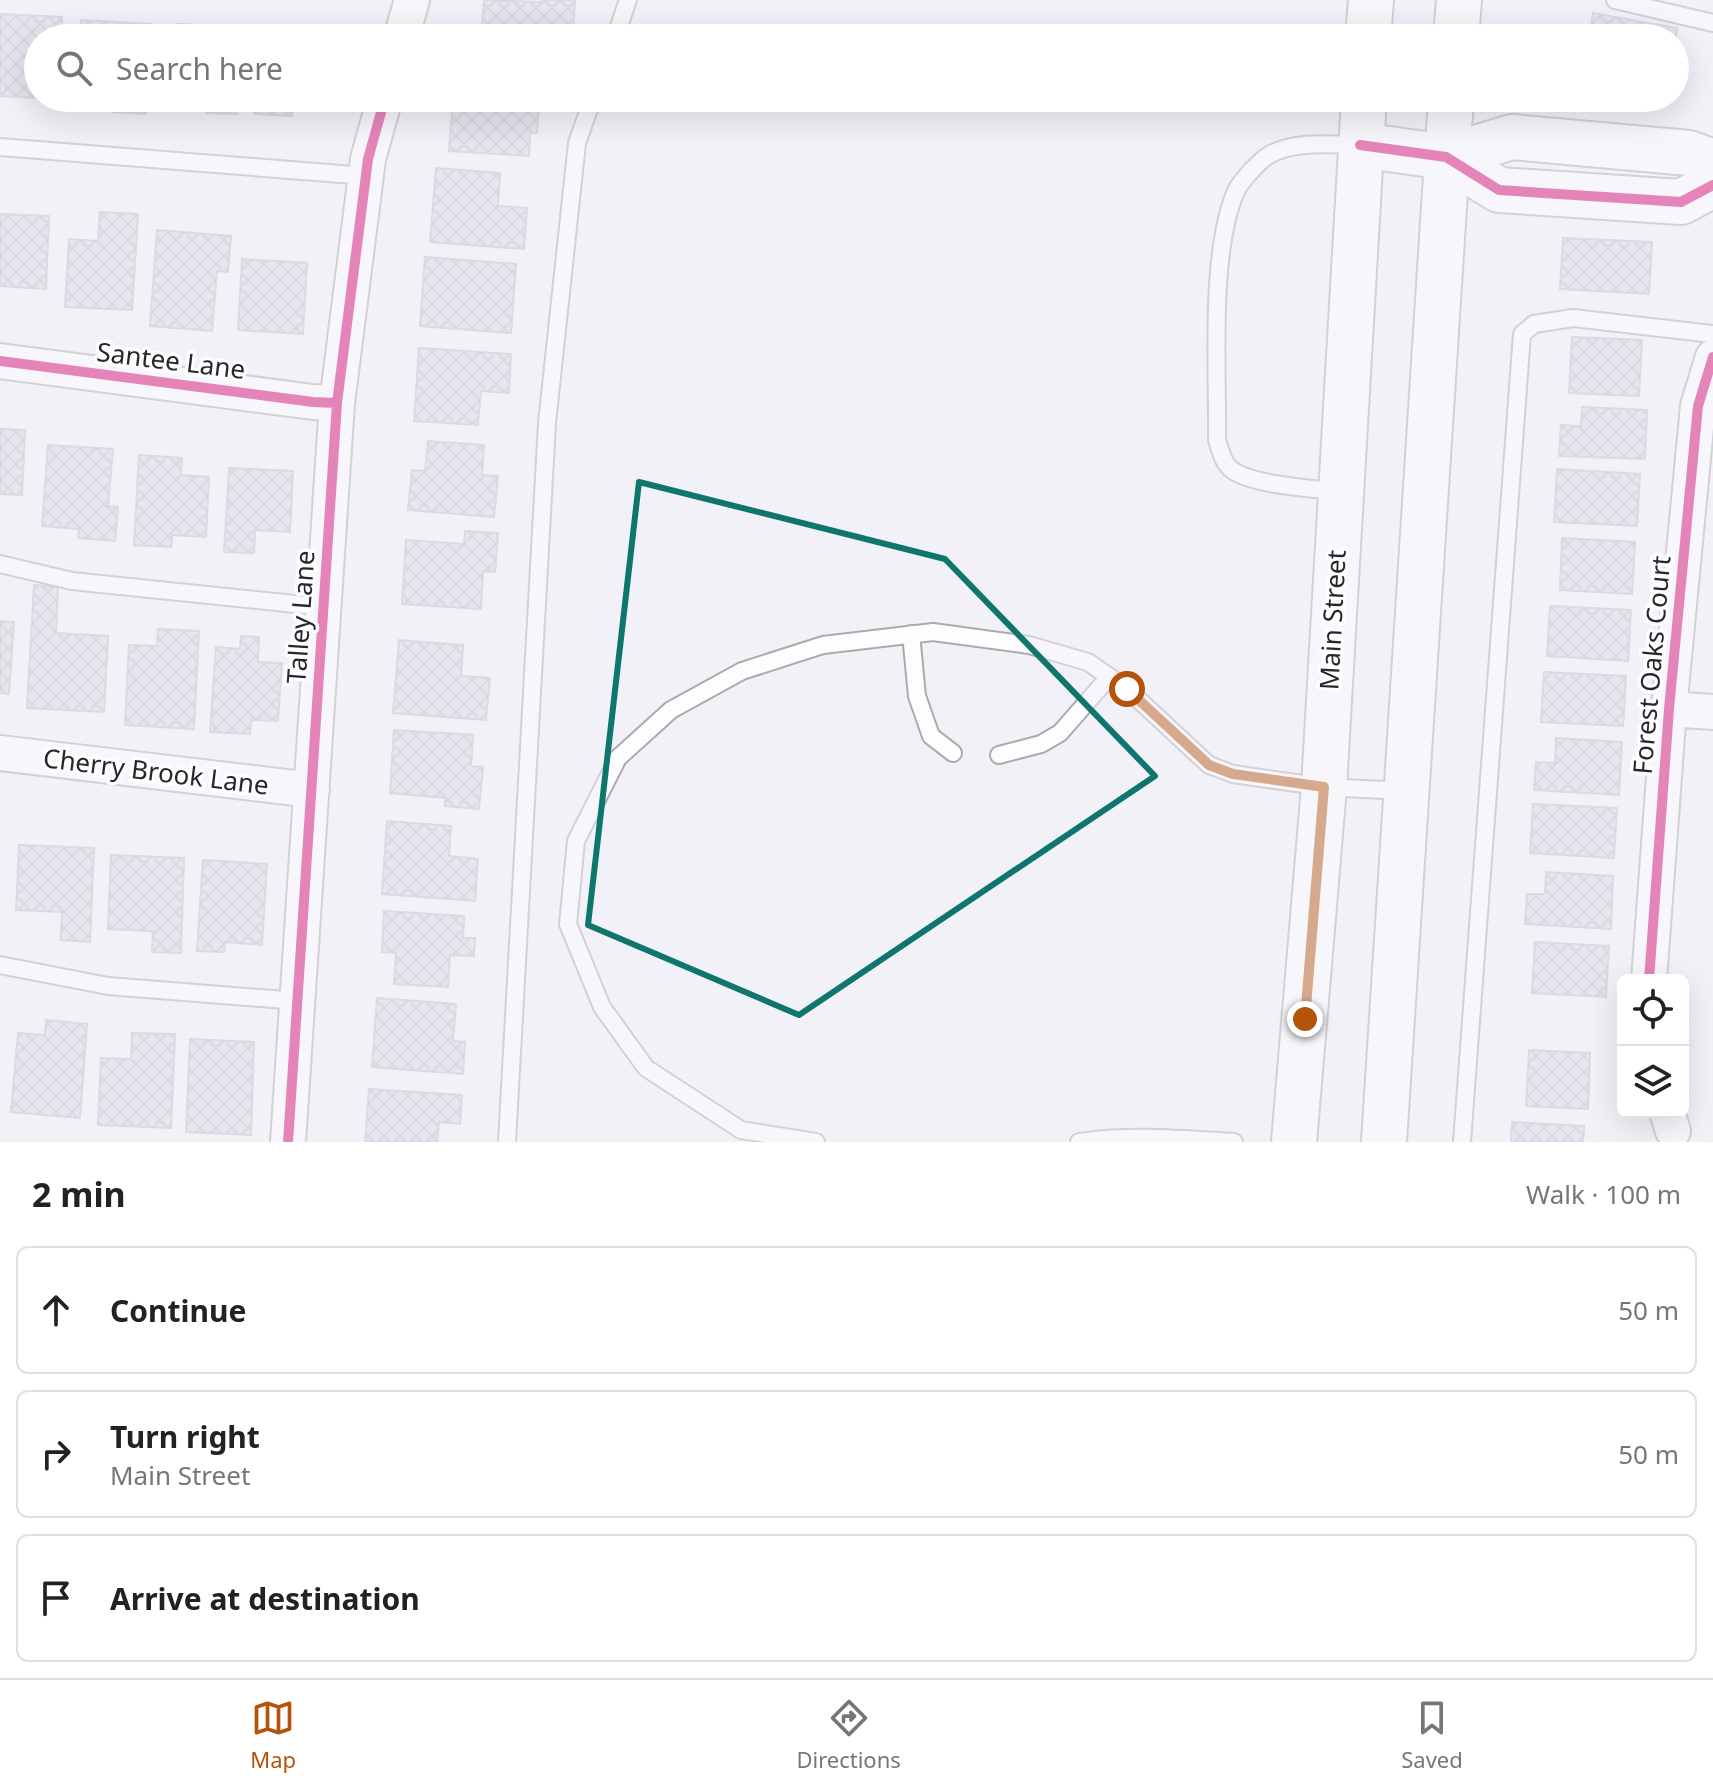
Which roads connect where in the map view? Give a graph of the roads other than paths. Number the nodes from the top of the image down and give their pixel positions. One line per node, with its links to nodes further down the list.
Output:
1 (412, 0): 7 (street)
2 (628, 0): 8 (lane)
3 (1371, 0): 9 (main road)
4 (1459, 0): 10 (main road)
5 (1615, 0): 6 (lane)
6 (1713, 23)
7 (405, 24)
8 (620, 24)
9 (1369, 24)
10 (1457, 24)
11 (382, 112): 19 (street, Talley Lane)
12 (588, 112): 43 (lane)
13 (1363, 112): 15 (main road, Main Street)
14 (1450, 112): 17 (main road)
15 (1360, 145): 17 (main road); 25 (main road, Main Street); 25 (lane)
16 (0, 147): 19 (lane)
17 (1446, 157): 18 (main road); 20 (main road); 37 (main road)
18 (1713, 162)
19 (366, 176): 24 (street, Talley Lane)
20 (1713, 185)
21 (1713, 334): 49 (lane)
22 (1713, 357): 30 (street, Forest Oaks Court)
23 (0, 361): 24 (street, Santee Lane)
24 (337, 403): 27 (street, Talley Lane)
25 (1340, 492): 35 (main road, Main Street)
26 (0, 564): 27 (lane)
27 (324, 607): 36 (street, Talley Lane)
28 (911, 634): 29 (lane); 33 (lane); 44 (lane)
29 (1109, 677): 34 (lane); 35 (lane)
30 (1669, 709): 31 (street); 39 (street, Forest Oaks Court)
31 (1713, 712)
32 (0, 753): 36 (street, Cherry Brook Lane)
33 (953, 753)
34 (999, 755)
35 (1324, 787): 37 (lane); 47 (main road, Main Street)
36 (312, 790): 40 (street, Talley Lane)
37 (1407, 791): 48 (main road)
38 (0, 965): 40 (lane)
39 (1649, 974)
40 (298, 1001): 42 (street, Talley Lane)
41 (1179, 1140): 45 (lane); 46 (lane)
42 (288, 1142)
43 (507, 1142)
44 (816, 1142)
45 (1079, 1142)
46 (1234, 1142)
47 (1294, 1142)
48 (1384, 1142)
49 (1462, 1142)

